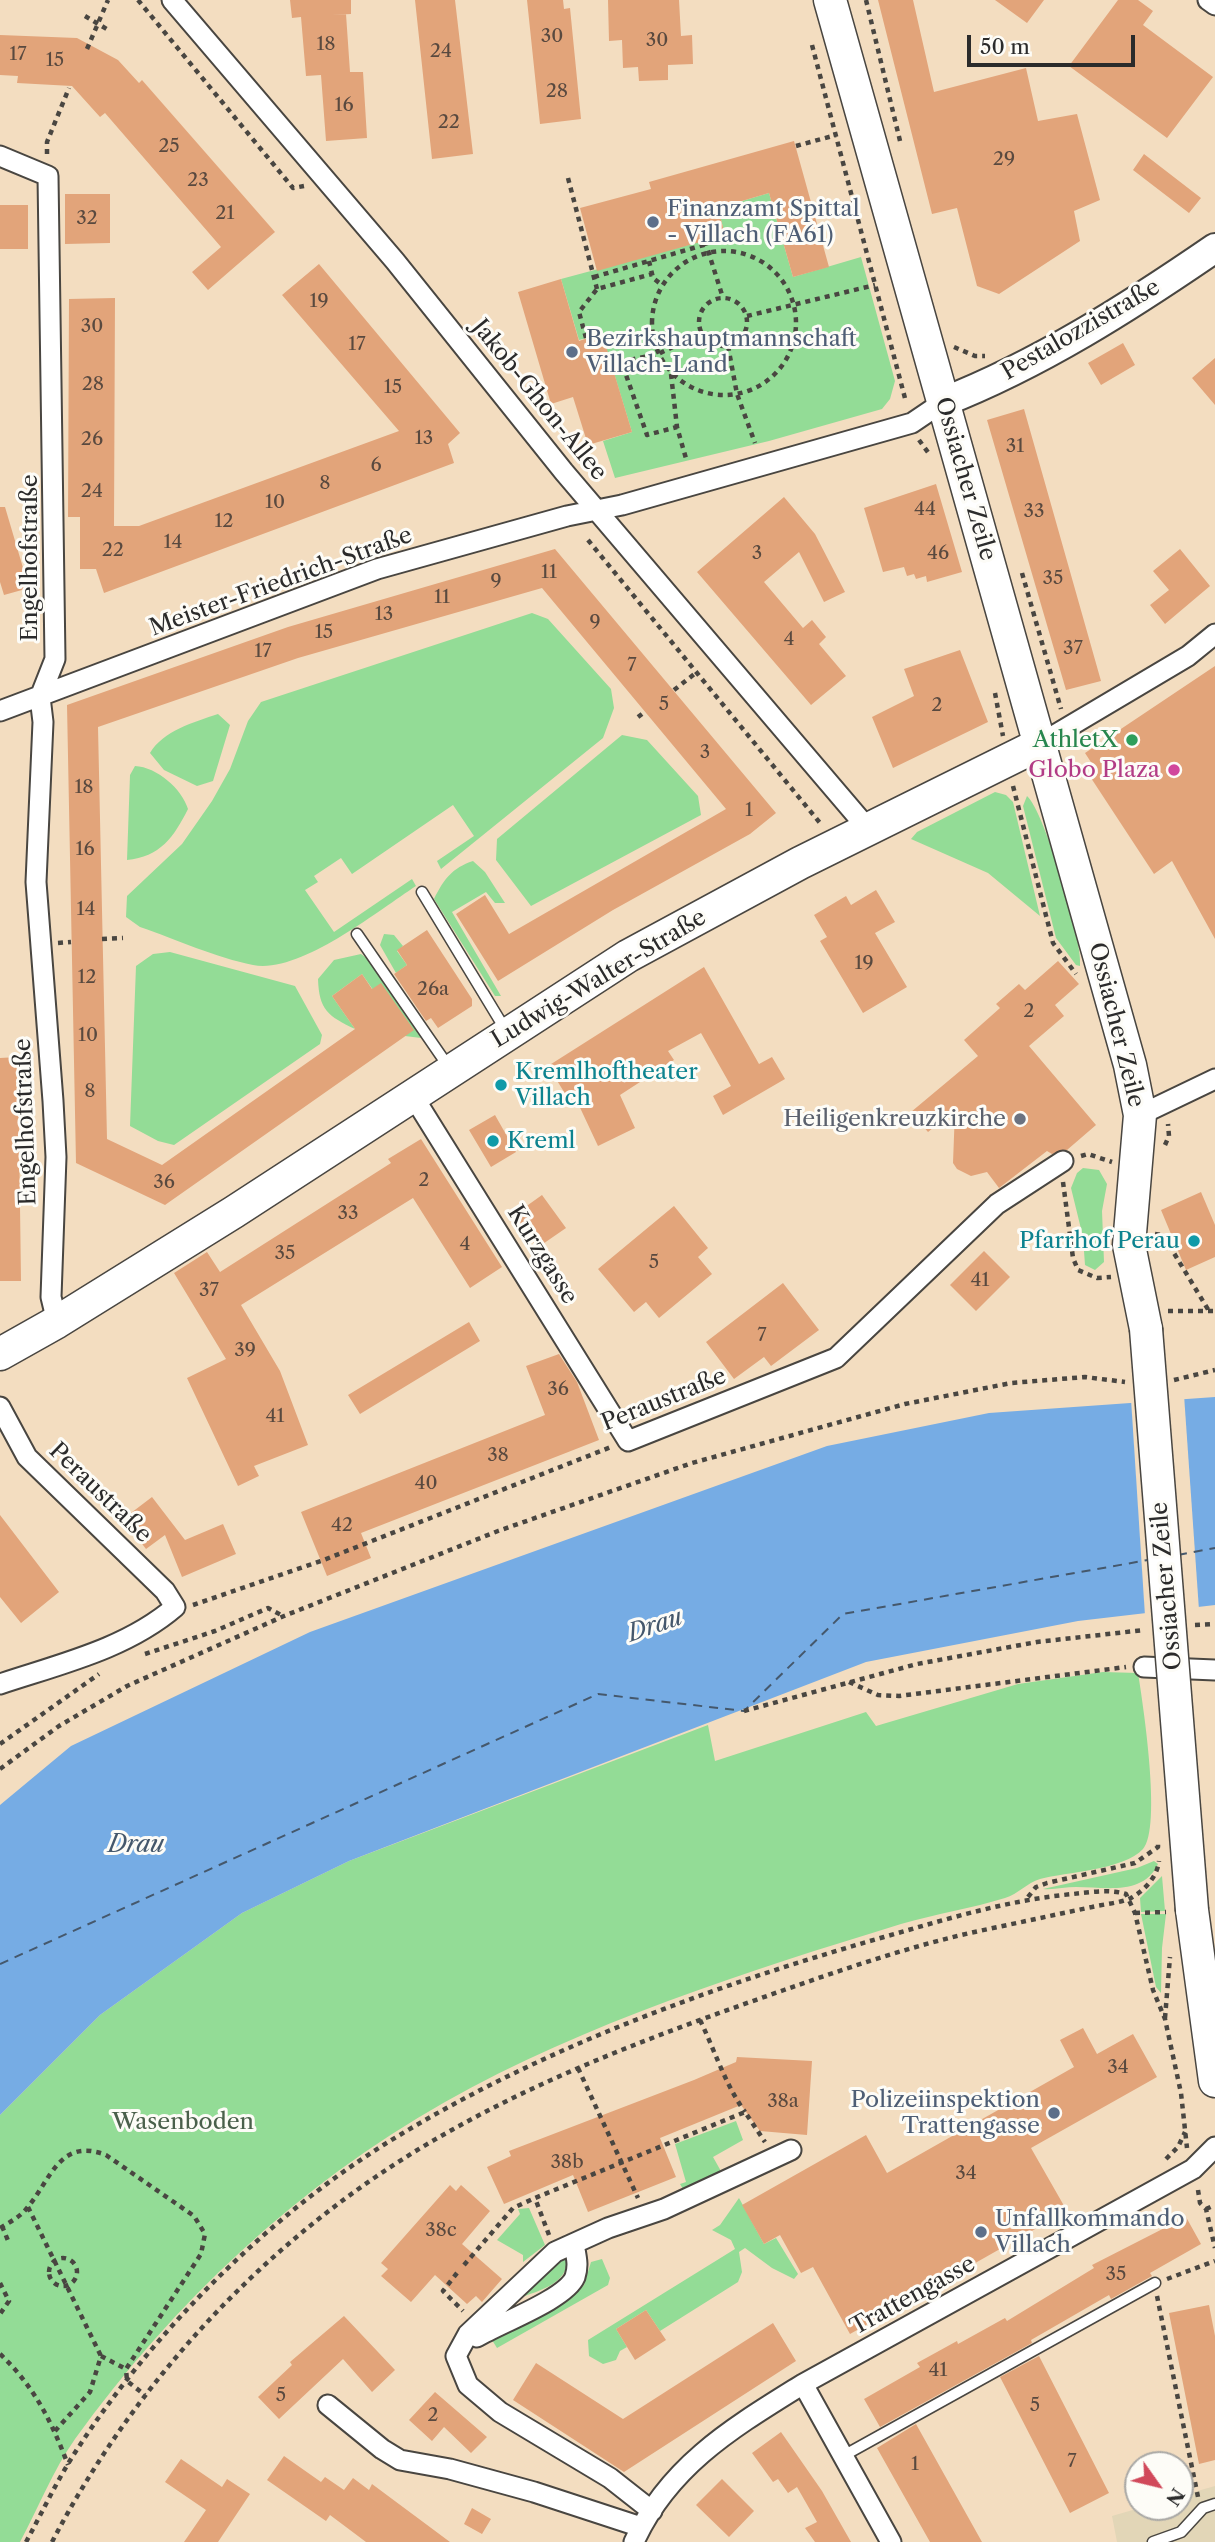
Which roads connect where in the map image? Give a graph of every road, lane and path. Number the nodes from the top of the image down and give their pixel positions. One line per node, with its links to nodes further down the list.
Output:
1 (107, 0): 8 (path)
2 (138, 0): 18 (path)
3 (172, 0): 41 (street, Jakob-Ghon-Allee)
4 (830, 0): 37 (main road, Ossiacher Zeile)
5 (1208, 0): 6 (street)
6 (1215, 5)
7 (85, 16): 8 (path)
8 (97, 25): 9 (path); 11 (path)
9 (110, 31)
10 (810, 37): 13 (path)
11 (87, 49)
12 (69, 88): 16 (path)
13 (836, 135): 14 (path); 25 (path)
14 (796, 146)
15 (0, 156): 16 (street)
16 (48, 176): 46 (street, Engelhofstraße)
17 (568, 178): 23 (path)
18 (293, 188)
19 (1215, 248): 37 (main road, Pestalozzistraße)
20 (709, 253): 21 (path); 24 (path); 27 (path); 28 (path)
21 (649, 261): 22 (path); 23 (path)
22 (652, 274): 24 (path); 26 (path)
23 (594, 276): 26 (path)
24 (662, 285): 33 (path)
25 (875, 285): 28 (path); 36 (path)
26 (597, 289): 31 (path)
27 (723, 298): 29 (path); 30 (path)
28 (796, 306): 29 (path); 35 (path)
29 (747, 316): 32 (path)
30 (702, 333): 32 (path); 33 (path)
31 (586, 338)
32 (728, 346): 35 (path)
33 (658, 354): 34 (path); 38 (path)
34 (671, 373): 35 (path); 38 (path)
35 (737, 394): 39 (path)
36 (906, 401)
37 (943, 402): 41 (street, Meister-Friedrich-Straße); 52 (main road, Ossiacher Zeile)
38 (677, 427): 40 (path)
39 (755, 443)
40 (687, 462)
41 (597, 510): 46 (street, Meister-Friedrich-Straße); 55 (street, Jakob-Ghon-Allee)
42 (588, 540): 44 (path)
43 (1215, 634): 52 (street, Ludwig-Walter-Straße)
44 (697, 672): 45 (path); 54 (path)
45 (674, 690)
46 (40, 697): 47 (street, Meister-Friedrich-Straße); 72 (street, Engelhofstraße)
47 (0, 711)
48 (646, 711): 50 (path)
49 (999, 712): 51 (path)
50 (638, 718)
51 (1001, 730)
52 (1038, 745): 55 (main road, Ludwig-Walter-Straße); 65 (main road, Ossiacher Zeile)
53 (1014, 788): 60 (path)
54 (820, 822)
55 (869, 830): 61 (main road, Ludwig-Walter-Straße)
56 (422, 892): 61 (lane)
57 (357, 934): 62 (lane)
58 (123, 938): 59 (path)
59 (102, 939)
60 (1082, 982)
61 (508, 1033): 62 (main road, Ludwig-Walter-Straße)
62 (451, 1071): 64 (main road, Ludwig-Walter-Straße)
63 (1215, 1079): 65 (street)
64 (413, 1096): 72 (main road, Ludwig-Walter-Straße); 78 (street, Kurzgasse)
65 (1140, 1115): 71 (main road, Ossiacher Zeile)
66 (1063, 1161): 67 (path); 69 (path); 78 (street, Peraustraße)
67 (1115, 1163)
68 (1152, 1234): 70 (path)
69 (1116, 1276)
70 (1212, 1311): 71 (path)
71 (1157, 1320): 98 (main road, Ossiacher Zeile, bridge)
72 (57, 1322): 73 (main road, Ludwig-Walter-Straße)
73 (0, 1354)
74 (1215, 1370): 75 (path)
75 (1170, 1382)
76 (1133, 1383): 80 (path)
77 (0, 1407): 79 (street, Peraustraße)
78 (628, 1441): 79 (path, Peraustraße)
79 (175, 1607): 84 (street)
80 (284, 1616): 85 (path); 92 (path)
81 (1215, 1624): 82 (path)
82 (1186, 1625)
83 (1152, 1629): 88 (path)
84 (112, 1655): 89 (street); 91 (path)
85 (139, 1655)
86 (1144, 1667): 87 (street); 88 (path)
87 (1215, 1670)
88 (849, 1682): 90 (path)
89 (0, 1684)
90 (744, 1711)
91 (0, 1744)
92 (0, 1769)
93 (1157, 1830): 94 (path)
94 (1158, 1847): 95 (path); 96 (path)
95 (1027, 1898): 96 (path); 133 (path)
96 (1130, 1899): 97 (path); 101 (path)
97 (1135, 1913): 98 (path); 100 (path)
98 (1178, 1915): 103 (main road, Ossiacher Zeile)
99 (1171, 1946): 100 (path)
100 (1165, 2019): 105 (path)
101 (700, 2020): 102 (path); 104 (path)
102 (578, 2068): 108 (path); 135 (path)
103 (1215, 2081)
104 (745, 2112): 107 (path); 108 (path)
105 (1186, 2147)
106 (1215, 2147): 134 (street, Trattengasse)
107 (783, 2153): 114 (street)
108 (622, 2162): 109 (path); 114 (path)
109 (535, 2198): 119 (path); 122 (path)
110 (1200, 2203): 113 (path)
111 (1215, 2205): 113 (path)
112 (28, 2207): 115 (path); 120 (path); 132 (path)
113 (1206, 2209): 118 (path)
114 (646, 2215): 117 (street)
115 (1, 2227): 116 (path)
116 (9, 2243)
117 (574, 2244): 119 (street); 129 (street)
118 (1215, 2248)
119 (555, 2252): 128 (street)
120 (57, 2259): 126 (path); 126 (path); 126 (path)
121 (1215, 2260): 125 (path)
122 (464, 2264)
123 (457, 2273): 128 (path)
124 (0, 2283): 127 (path)
125 (1155, 2283): 138 (lane); 141 (path)
126 (69, 2285): 131 (path)
127 (0, 2314)
128 (477, 2325): 129 (street)
129 (461, 2346): 142 (street)
130 (0, 2354): 137 (path)
131 (101, 2356): 132 (path); 137 (path)
132 (125, 2369): 133 (path)
133 (127, 2381): 135 (path); 139 (path)
134 (803, 2384): 138 (street); 142 (street, Trattengasse)
135 (145, 2395): 144 (path)
136 (328, 2405): 142 (street)
137 (55, 2431): 139 (path)
138 (843, 2456): 145 (street)
139 (68, 2465): 143 (path)
140 (1215, 2504): 141 (lane)
141 (1203, 2508): 146 (lane)
142 (642, 2527)
143 (26, 2542)
144 (52, 2542)
145 (891, 2542)
146 (1153, 2542)

